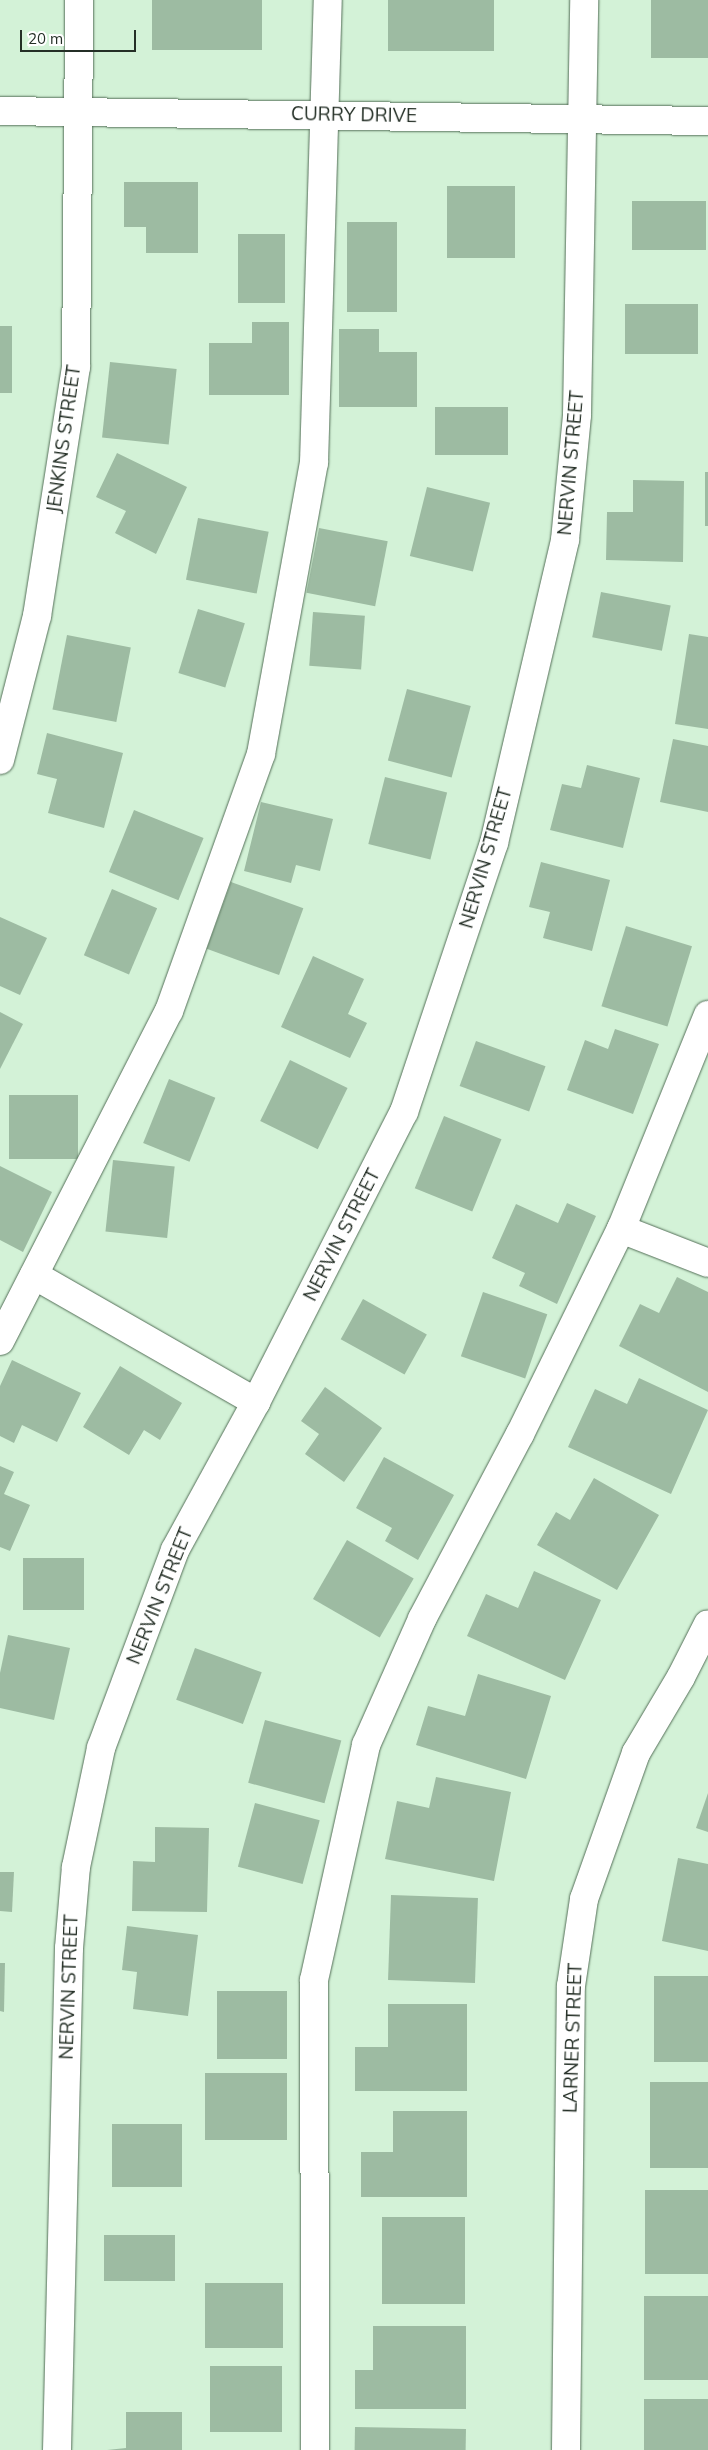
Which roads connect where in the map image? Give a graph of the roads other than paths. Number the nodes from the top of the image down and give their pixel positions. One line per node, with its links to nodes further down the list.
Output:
1 (79, 0): 5 (street, JENKINS STREET)
2 (328, 0): 6 (street)
3 (584, 0): 7 (street, NERVIN STREET)
4 (0, 111): 5 (street, CURRY DRIVE)
5 (76, 112): 6 (street, CURRY DRIVE); 9 (street, JENKINS STREET)
6 (325, 115): 7 (street, CURRY DRIVE); 13 (street)
7 (584, 118): 8 (street, CURRY DRIVE); 15 (street, NERVIN STREET)
8 (708, 120)
9 (0, 760)
10 (708, 1015): 11 (street)
11 (620, 1230): 12 (street); 18 (street)
12 (708, 1263)
13 (34, 1276): 14 (street); 15 (street)
14 (0, 1342)
15 (256, 1402): 17 (street, NERVIN STREET)
16 (708, 1624): 19 (street, LARNER STREET)
17 (57, 2450)
18 (315, 2450)
19 (566, 2450)

